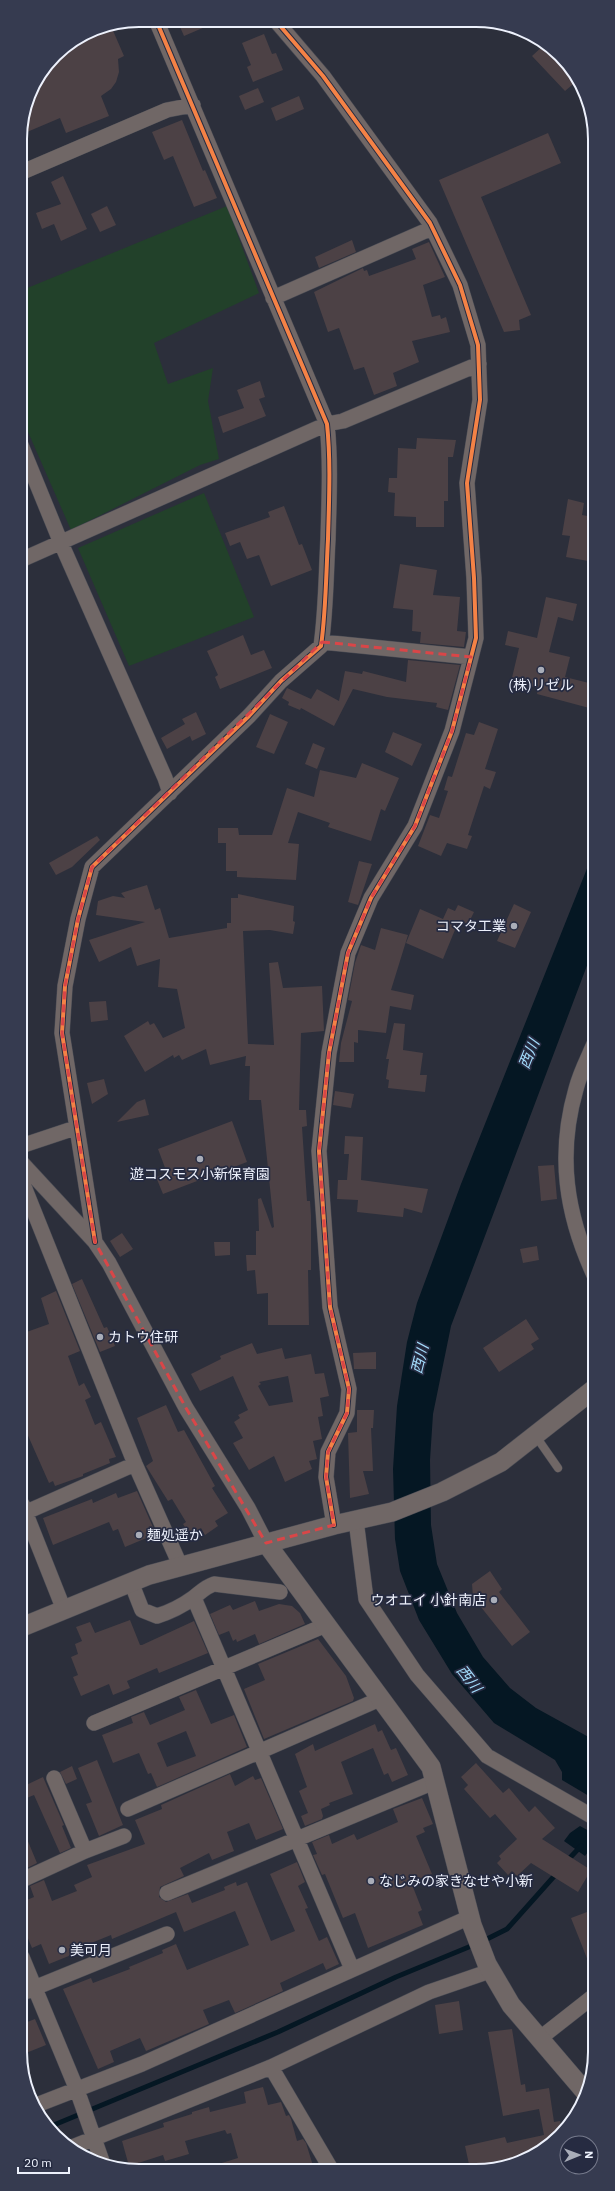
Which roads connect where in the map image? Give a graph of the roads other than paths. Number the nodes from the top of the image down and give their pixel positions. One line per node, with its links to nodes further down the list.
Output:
1 (159, 27): 3 (street)
2 (281, 27): 5 (street)
3 (193, 105): 4 (street); 6 (street)
4 (27, 170)
5 (432, 228): 6 (street); 7 (street)
6 (273, 298): 8 (street)
7 (478, 364): 8 (street); 13 (street)
8 (327, 424): 10 (street); 12 (street)
9 (27, 460): 10 (street)
10 (61, 543): 11 (street); 14 (street)
11 (27, 557)
12 (322, 642): 13 (street); 14 (street)
13 (471, 657): 29 (street)
14 (170, 793): 16 (street)
15 (588, 1059): 21 (street)
16 (76, 1128): 17 (street); 20 (street)
17 (27, 1144)
18 (27, 1168): 20 (street)
19 (27, 1194): 24 (street)
20 (95, 1242): 30 (street)
21 (588, 1260)
22 (588, 1395): 23 (street)
23 (535, 1435): 25 (lane); 28 (street)
24 (135, 1464): 26 (street); 31 (street)
25 (558, 1468)
26 (27, 1508)
27 (27, 1520): 35 (street)
28 (356, 1520): 29 (street); 45 (street)
29 (334, 1525): 30 (street)
30 (266, 1543): 31 (street); 37 (street)
31 (180, 1565): 32 (street)
32 (131, 1582): 34 (street); 35 (street)
33 (280, 1592): 34 (street)
34 (194, 1598): 38 (street)
35 (64, 1610): 36 (street)
36 (27, 1625)
37 (326, 1625): 38 (street); 39 (street)
38 (224, 1668): 40 (street); 41 (street)
39 (380, 1699): 41 (street); 43 (street)
40 (94, 1723)
41 (259, 1751): 44 (street); 47 (street)
42 (54, 1778): 48 (street)
43 (434, 1782): 47 (street); 51 (street)
44 (128, 1809)
45 (588, 1814)
46 (124, 1836): 48 (street)
47 (297, 1839): 50 (street); 54 (street)
48 (85, 1851): 49 (street)
49 (27, 1878)
50 (167, 1893)
51 (471, 1921): 53 (street); 54 (street)
52 (167, 1934): 55 (street)
53 (488, 1968): 57 (street); 58 (street)
54 (352, 1969): 60 (street)
55 (28, 1990): 60 (street)
56 (588, 2000): 57 (street)
57 (539, 2039): 59 (street)
58 (272, 2067): 62 (street); 65 (street)
59 (582, 2088)
60 (77, 2090): 61 (street); 62 (street)
61 (40, 2104)
62 (95, 2138): 63 (street); 64 (street)
63 (77, 2145)
64 (101, 2157)
65 (327, 2164)

